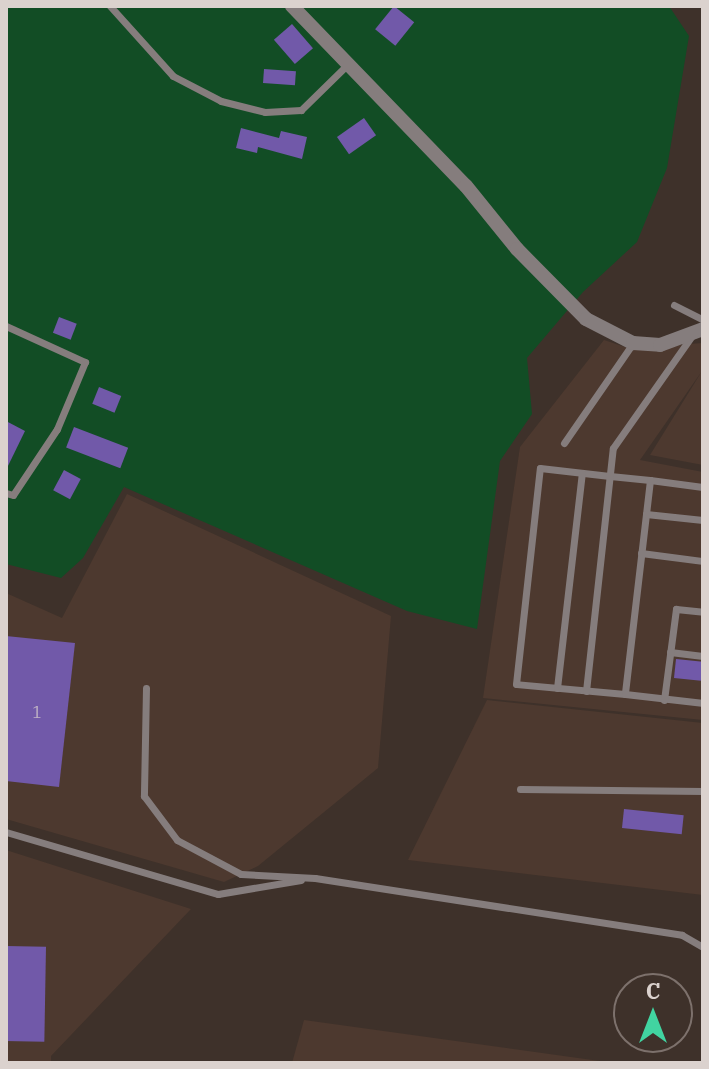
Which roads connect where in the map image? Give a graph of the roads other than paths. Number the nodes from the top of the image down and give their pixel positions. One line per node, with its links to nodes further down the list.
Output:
1 (110, 6): 3 (lane)
2 (292, 6): 3 (street)
3 (347, 65): 7 (street)
4 (674, 305): 6 (lane)
5 (6, 326): 13 (lane)
6 (700, 327): 7 (street); 10 (lane)
7 (633, 343): 8 (lane)
8 (564, 443)
9 (582, 473): 10 (lane); 22 (lane); 22 (lane)
10 (610, 476): 11 (lane); 23 (lane)
11 (650, 480): 12 (lane); 14 (lane)
12 (703, 487)
13 (6, 493)
14 (646, 514): 15 (lane); 16 (lane)
15 (703, 520)
16 (641, 553): 17 (lane); 24 (lane)
17 (703, 561)
18 (703, 612): 19 (lane)
19 (670, 652): 20 (lane); 25 (lane)
20 (703, 656)
21 (146, 688): 30 (lane)
22 (557, 688): 23 (lane)
23 (586, 691): 24 (lane)
24 (625, 694): 25 (lane)
25 (664, 700): 26 (lane)
26 (703, 703)
27 (520, 789): 28 (lane)
28 (703, 791)
29 (6, 832): 30 (lane)
30 (315, 878): 31 (lane)
31 (703, 947)

